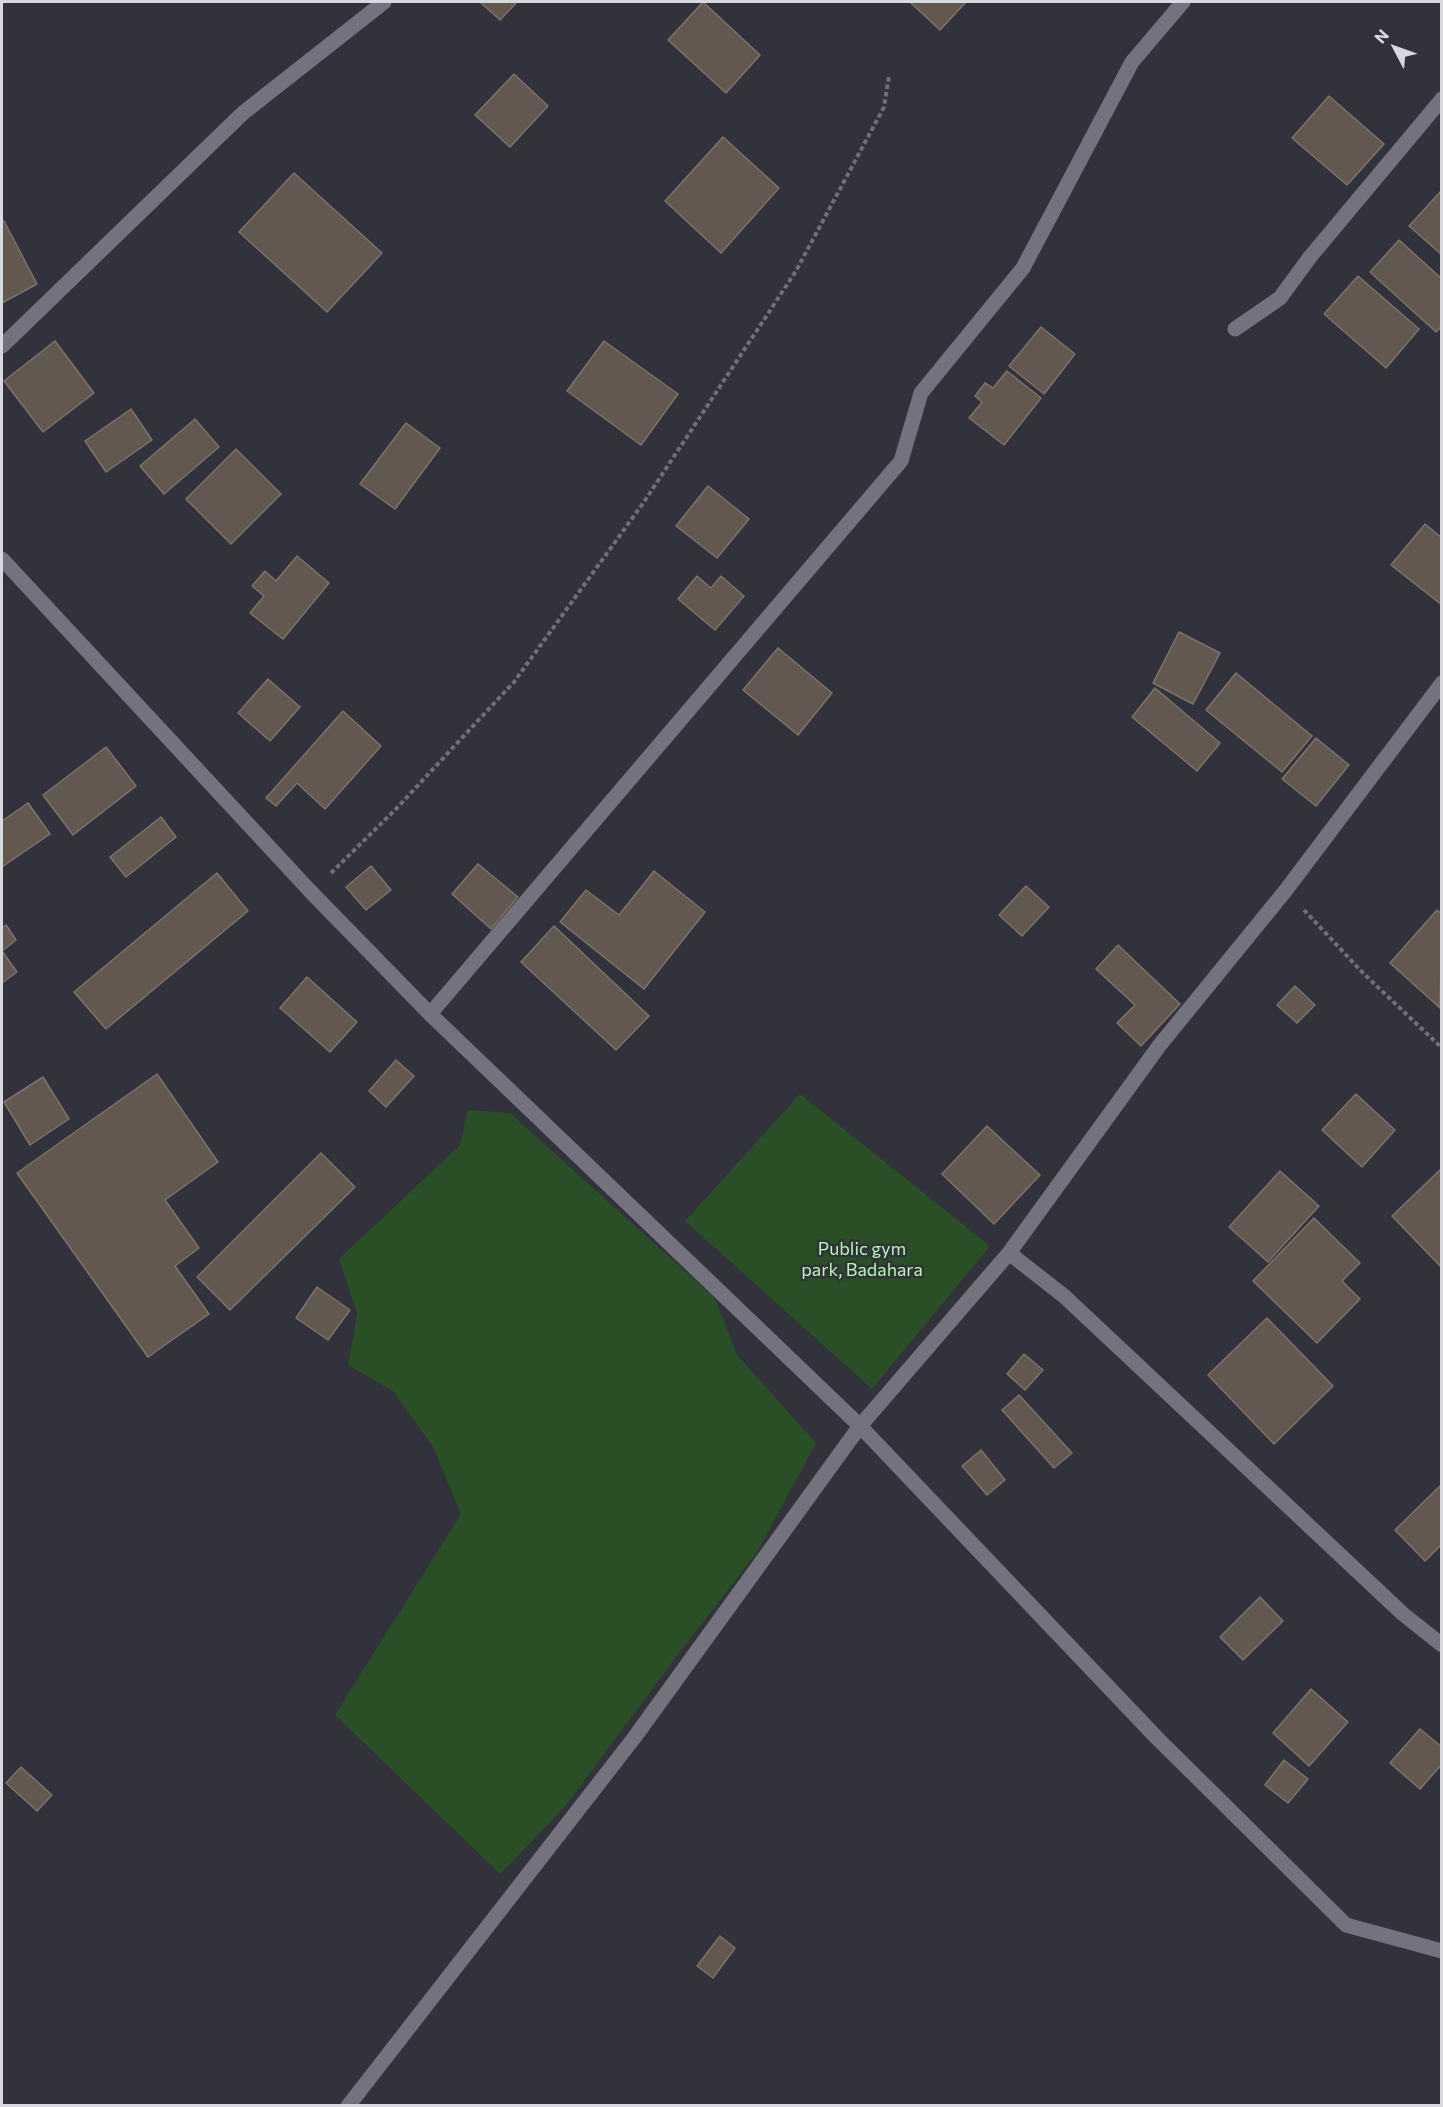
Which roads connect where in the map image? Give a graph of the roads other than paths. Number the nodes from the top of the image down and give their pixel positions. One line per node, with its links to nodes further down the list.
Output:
1 (384, 2): 5 (street)
2 (1183, 2): 8 (street)
3 (1442, 99): 4 (street)
4 (1235, 329)
5 (2, 345)
6 (2, 559): 8 (street)
7 (1442, 683): 9 (street)
8 (430, 1014): 10 (street)
9 (1009, 1253): 10 (street); 11 (street)
10 (860, 1426): 12 (street); 13 (street)
11 (1442, 1645)
12 (1442, 1951)
13 (348, 2106)

